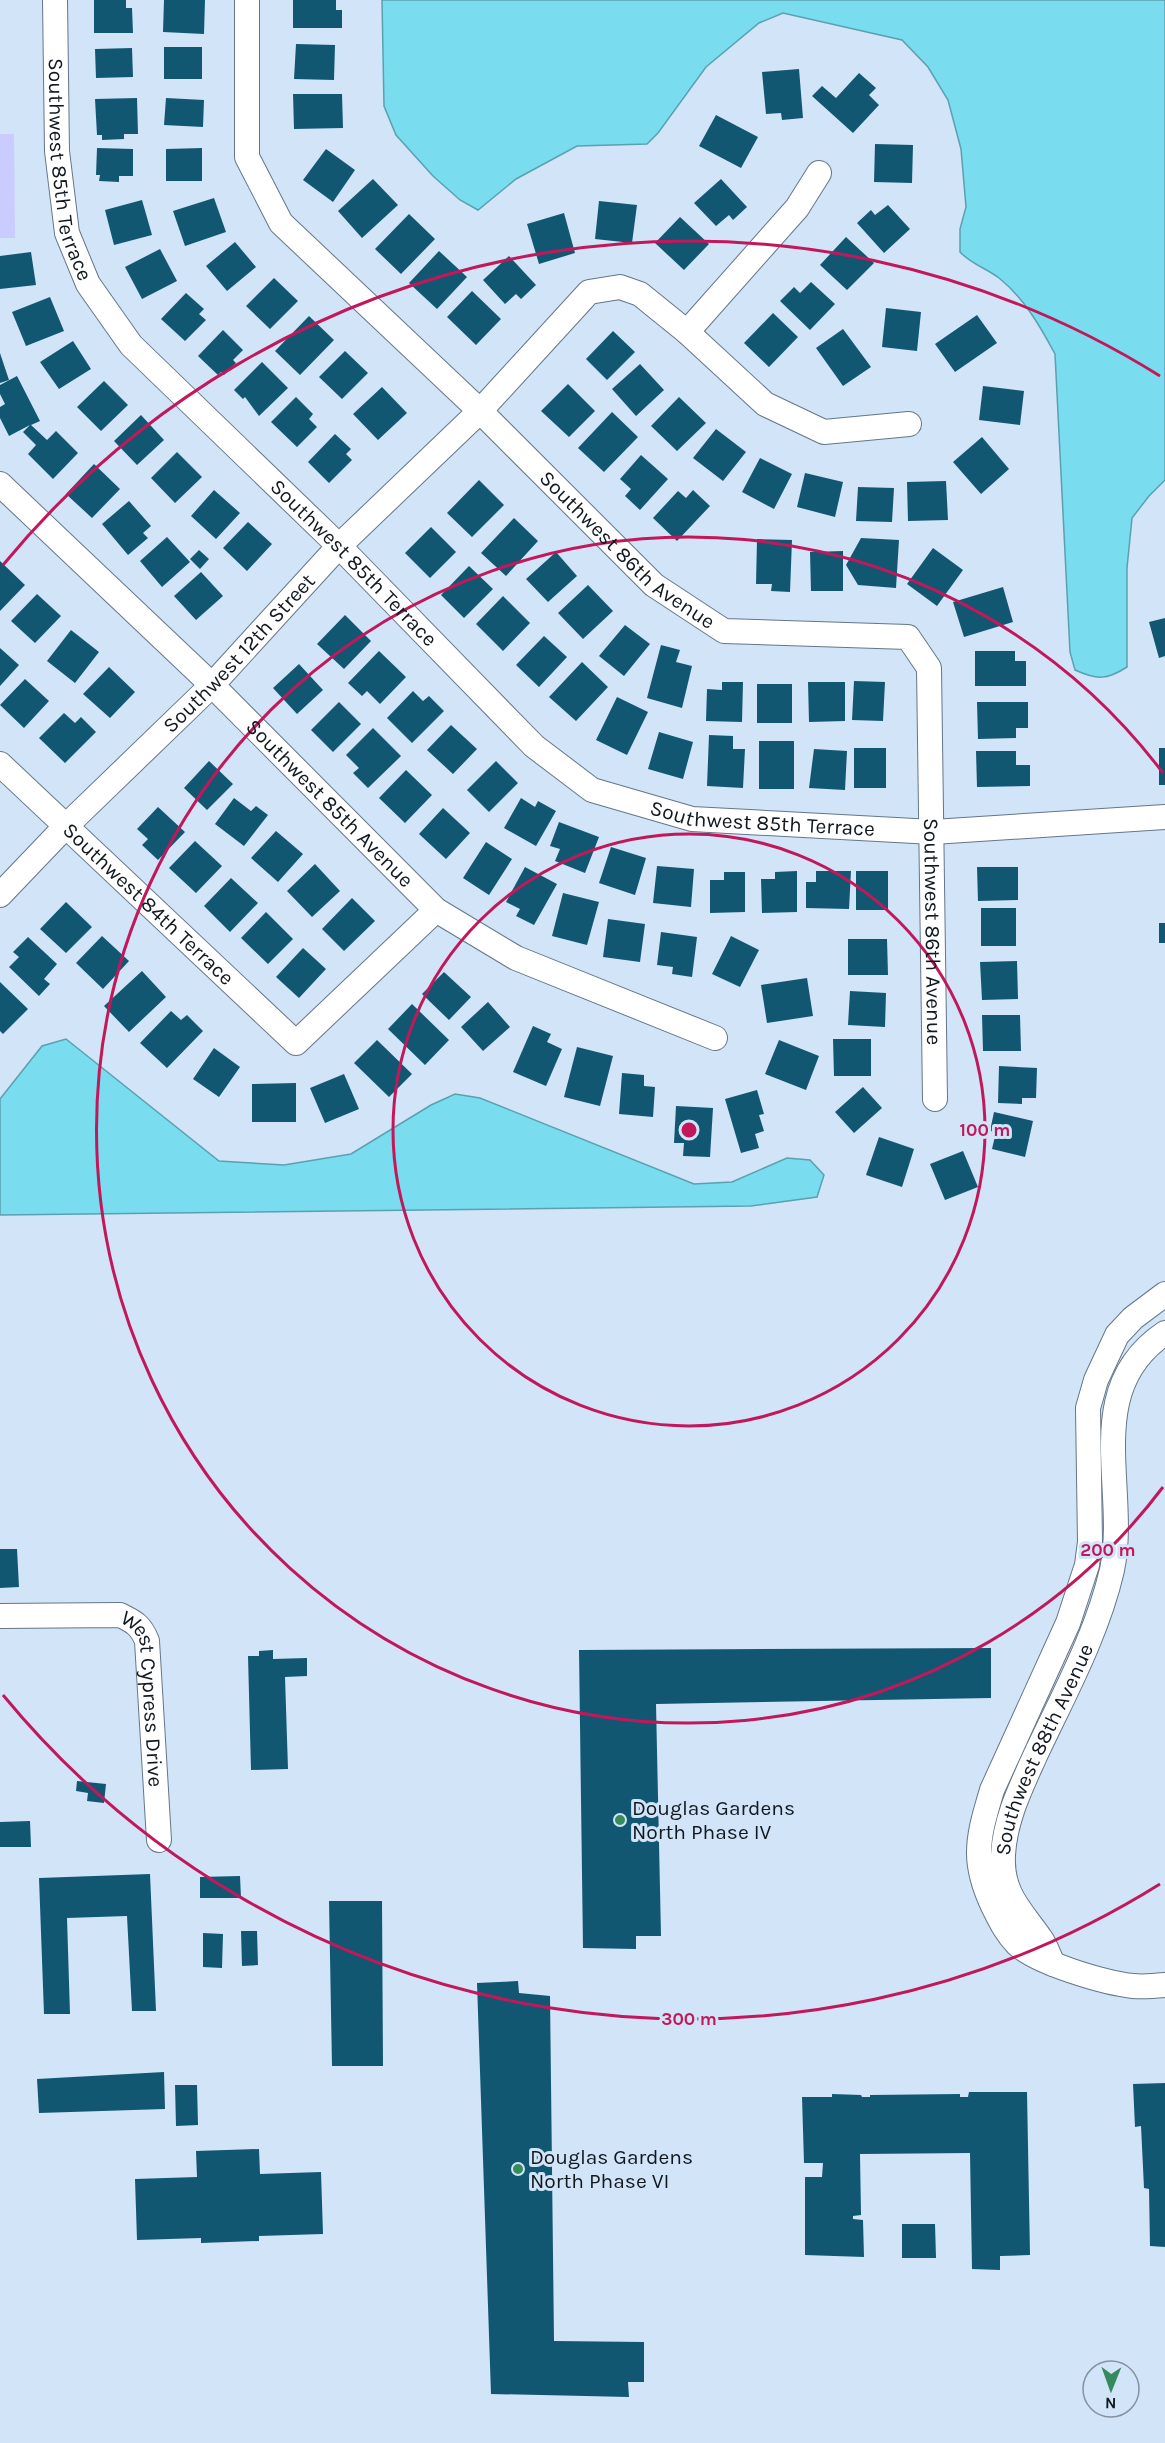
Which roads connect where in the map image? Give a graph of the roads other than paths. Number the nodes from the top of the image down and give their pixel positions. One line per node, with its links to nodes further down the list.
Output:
1 (55, 0): 8 (street, Southwest 85th Terrace)
2 (247, 0): 5 (street, Southwest 86th Avenue)
3 (819, 173): 4 (street)
4 (687, 332): 5 (street, Southwest 12th Street); 6 (street)
5 (480, 411): 8 (street, Southwest 12th Street); 13 (street, Southwest 86th Avenue)
6 (909, 424)
7 (0, 483): 9 (street, Southwest 85th Avenue)
8 (339, 546): 9 (street, Southwest 12th Street); 13 (street, Southwest 85th Terrace)
9 (212, 685): 12 (street, Southwest 12th Street); 15 (street, Southwest 85th Avenue)
10 (0, 764): 12 (street, Southwest 84th Terrace)
11 (1165, 817): 13 (street, Southwest 85th Terrace)
12 (65, 826): 14 (street, Southwest 12th Street); 15 (street, Southwest 84th Terrace)
13 (933, 831): 17 (street, Southwest 86th Avenue)
14 (0, 895)
15 (436, 910): 16 (street, Southwest 85th Avenue)
16 (715, 1038)
17 (935, 1099)
18 (1165, 1294): 20 (street, Southwest 88th Avenue)
19 (1165, 1333): 21 (street, Southwest 88th Avenue)
20 (1096, 1380): 21 (street); 22 (street, Southwest 88th Avenue)
21 (1121, 1389): 24 (street, Southwest 88th Avenue)
22 (1074, 1606): 24 (street, Southwest 88th Avenue); 26 (street, Southwest 88th Avenue)
23 (0, 1616): 25 (street, West Cypress Drive)
24 (1097, 1616): 26 (street, Southwest 88th Avenue)
25 (159, 1840)
26 (998, 1891): 27 (street, Southwest 88th Avenue)
27 (1165, 1985)

